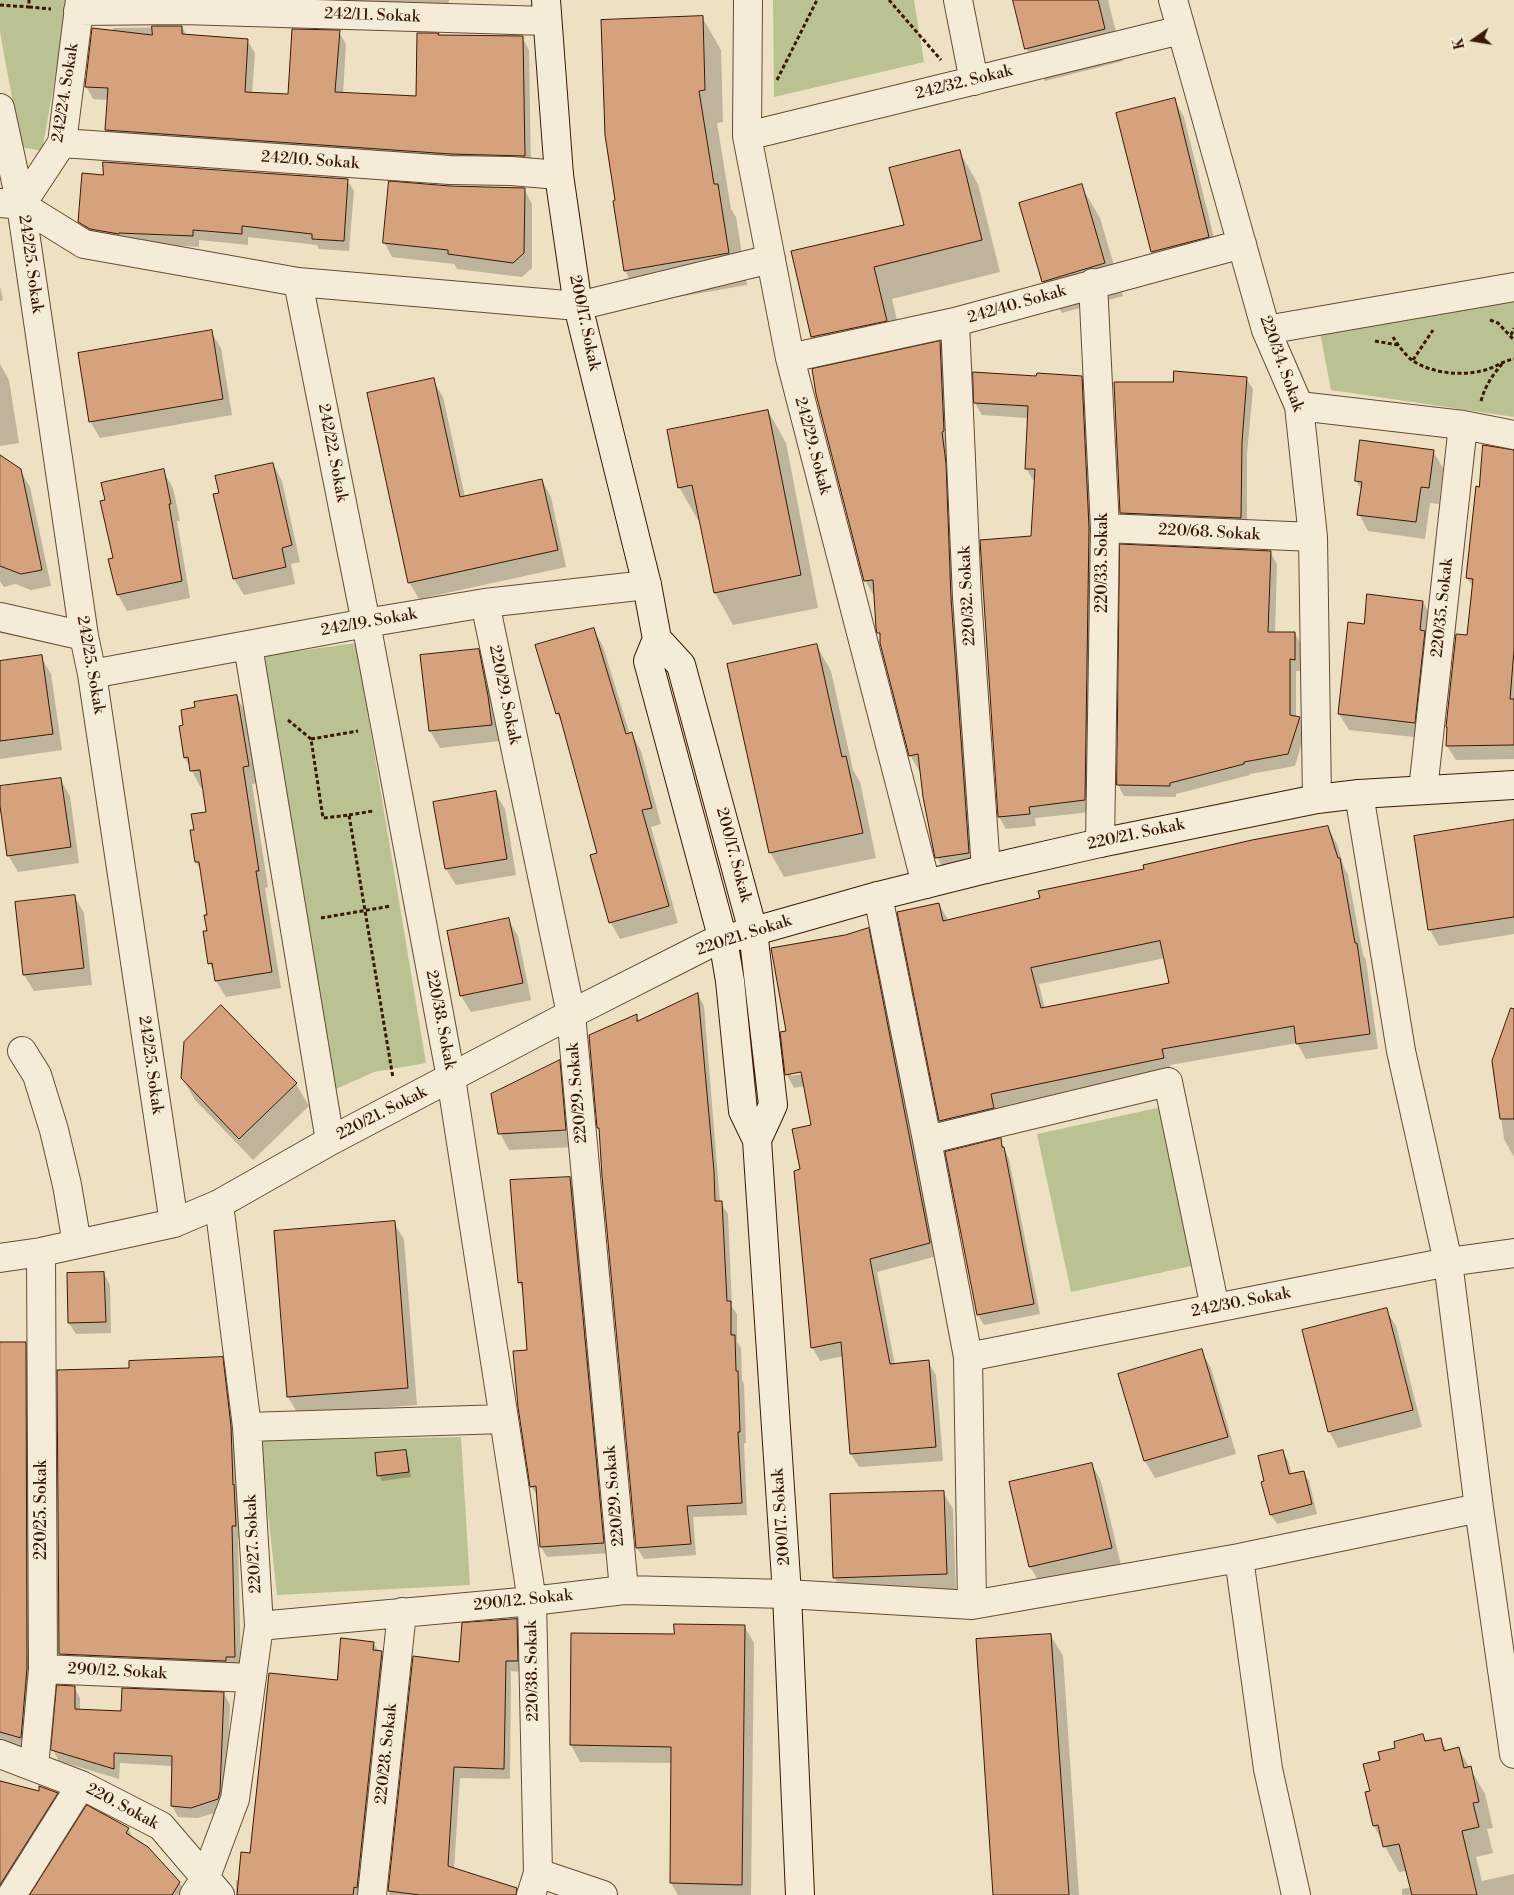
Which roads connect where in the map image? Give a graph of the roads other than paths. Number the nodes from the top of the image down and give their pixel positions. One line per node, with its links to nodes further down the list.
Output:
1 (748, 0): 9 (street, 242/29. Sokak)
2 (958, 0): 7 (street)
3 (1173, 0): 6 (street, 220/34. Sokak)
4 (79, 6): 5 (street, 242/11. Sokak); 10 (street, 242/24. Sokak)
5 (546, 11): 11 (street, 200/17. Sokak)
6 (1182, 30): 7 (street, 242/32. Sokak); 13 (street, 220/34. Sokak)
7 (974, 81): 9 (street, 242/32. Sokak)
8 (0, 108): 12 (street, 242/25. Sokak)
9 (747, 136): 14 (street, 242/29. Sokak)
10 (62, 143): 11 (street, 242/10. Sokak); 12 (street, 242/24. Sokak)
11 (559, 175): 18 (street, 200/17. Sokak)
12 (11, 204): 15 (street); 31 (street, 242/25. Sokak)
13 (1242, 244): 16 (street, 242/40. Sokak); 20 (street, 220/34. Sokak)
14 (771, 259): 18 (street); 21 (street, 242/29. Sokak)
15 (298, 282): 18 (street); 30 (street, 242/22. Sokak)
16 (1094, 283): 19 (street, 242/40. Sokak); 25 (street, 220/33. Sokak)
17 (1514, 287): 20 (street)
18 (578, 306): 27 (street, 200/17. Sokak)
19 (955, 322): 21 (street, 242/40. Sokak); 40 (street, 220/32. Sokak)
20 (1266, 330): 22 (street, 220/34. Sokak)
21 (790, 358): 41 (street, 242/29. Sokak)
22 (1300, 406): 23 (street); 26 (street, 220/34. Sokak)
23 (1471, 427): 24 (street); 36 (street, 220/35. Sokak)
24 (1514, 435)
25 (1105, 528): 26 (street, 220/68. Sokak); 39 (street, 220/33. Sokak)
26 (1313, 537): 38 (street, 220/34. Sokak)
27 (647, 584): 28 (street, 242/19. Sokak); 32 (street, 200/17. Sokak)
28 (485, 603): 30 (street, 242/19. Sokak); 45 (street, 220/29. Sokak)
29 (0, 617): 31 (street)
30 (366, 623): 33 (street, 242/19. Sokak); 47 (street, 220/38. Sokak)
31 (84, 636): 34 (street, 242/25. Sokak)
32 (657, 639): 43 (street, 200/17. Sokak); 44 (street, 200/17. Sokak)
33 (248, 646): 34 (street, 242/19. Sokak); 50 (street)
34 (92, 674): 52 (street, 242/25. Sokak)
35 (1514, 785): 36 (street, 220/21. Sokak)
36 (1423, 790): 37 (street, 220/21. Sokak)
37 (1359, 794): 38 (street, 220/21. Sokak); 57 (street)
38 (1318, 798): 39 (street, 220/21. Sokak)
39 (1100, 842): 40 (street, 220/21. Sokak)
40 (986, 869): 41 (street, 220/21. Sokak)
41 (926, 884): 42 (street, 220/21. Sokak)
42 (878, 896): 43 (street, 220/21. Sokak); 49 (street)
43 (753, 931): 44 (street, 220/21. Sokak); 48 (street, 200/17. Sokak)
44 (723, 940): 45 (street, 220/21. Sokak); 48 (street, 200/17. Sokak)
45 (570, 1014): 47 (street, 220/21. Sokak); 64 (street, 220/29. Sokak)
46 (22, 1051): 53 (street)
47 (451, 1078): 50 (street, 220/21. Sokak); 60 (street, 220/38. Sokak)
48 (757, 1140): 65 (street, 200/17. Sokak)
49 (927, 1140): 58 (street); 59 (street)
50 (330, 1141): 51 (street, 220/21. Sokak)
51 (218, 1204): 52 (street, 220/21. Sokak); 61 (street, 220/27. Sokak)
52 (174, 1223): 53 (street, 220/21. Sokak)
53 (77, 1244): 54 (street, 220/21. Sokak)
54 (41, 1252): 56 (street, 220/21. Sokak); 70 (street, 220/25. Sokak)
55 (1514, 1253): 57 (street, 242/30. Sokak)
56 (0, 1258)
57 (1448, 1262): 58 (street, 242/30. Sokak); 62 (street)
58 (1215, 1308): 59 (street, 242/30. Sokak)
59 (968, 1357): 67 (street)
60 (504, 1418): 61 (street); 66 (street, 220/38. Sokak)
61 (247, 1427): 69 (street, 220/27. Sokak)
62 (1479, 1508): 63 (street, 290/12. Sokak); 73 (street)
63 (1240, 1558): 67 (street, 290/12. Sokak); 82 (street)
64 (624, 1590): 65 (street, 290/12. Sokak); 66 (street, 290/12. Sokak)
65 (787, 1594): 67 (street, 290/12. Sokak); 81 (street, 200/17. Sokak)
66 (532, 1601): 68 (street, 290/12. Sokak); 76 (street, 220/38. Sokak)
67 (972, 1606)
68 (402, 1612): 69 (street, 290/12. Sokak); 79 (street, 220/28. Sokak)
69 (259, 1626): 71 (street, 220/27. Sokak)
70 (43, 1669): 71 (street, 290/12. Sokak); 74 (street, 220/25. Sokak)
71 (251, 1678): 77 (street, 220/27. Sokak)
72 (0, 1754): 74 (street, 220. Sokak)
73 (1514, 1754)
74 (34, 1767): 75 (street, 220. Sokak)
75 (81, 1785): 77 (street, 220. Sokak); 78 (street)
76 (534, 1884): 80 (street)
77 (206, 1890)
78 (12, 1895)
79 (372, 1895)
80 (603, 1895)
81 (800, 1895)
82 (1296, 1895)

